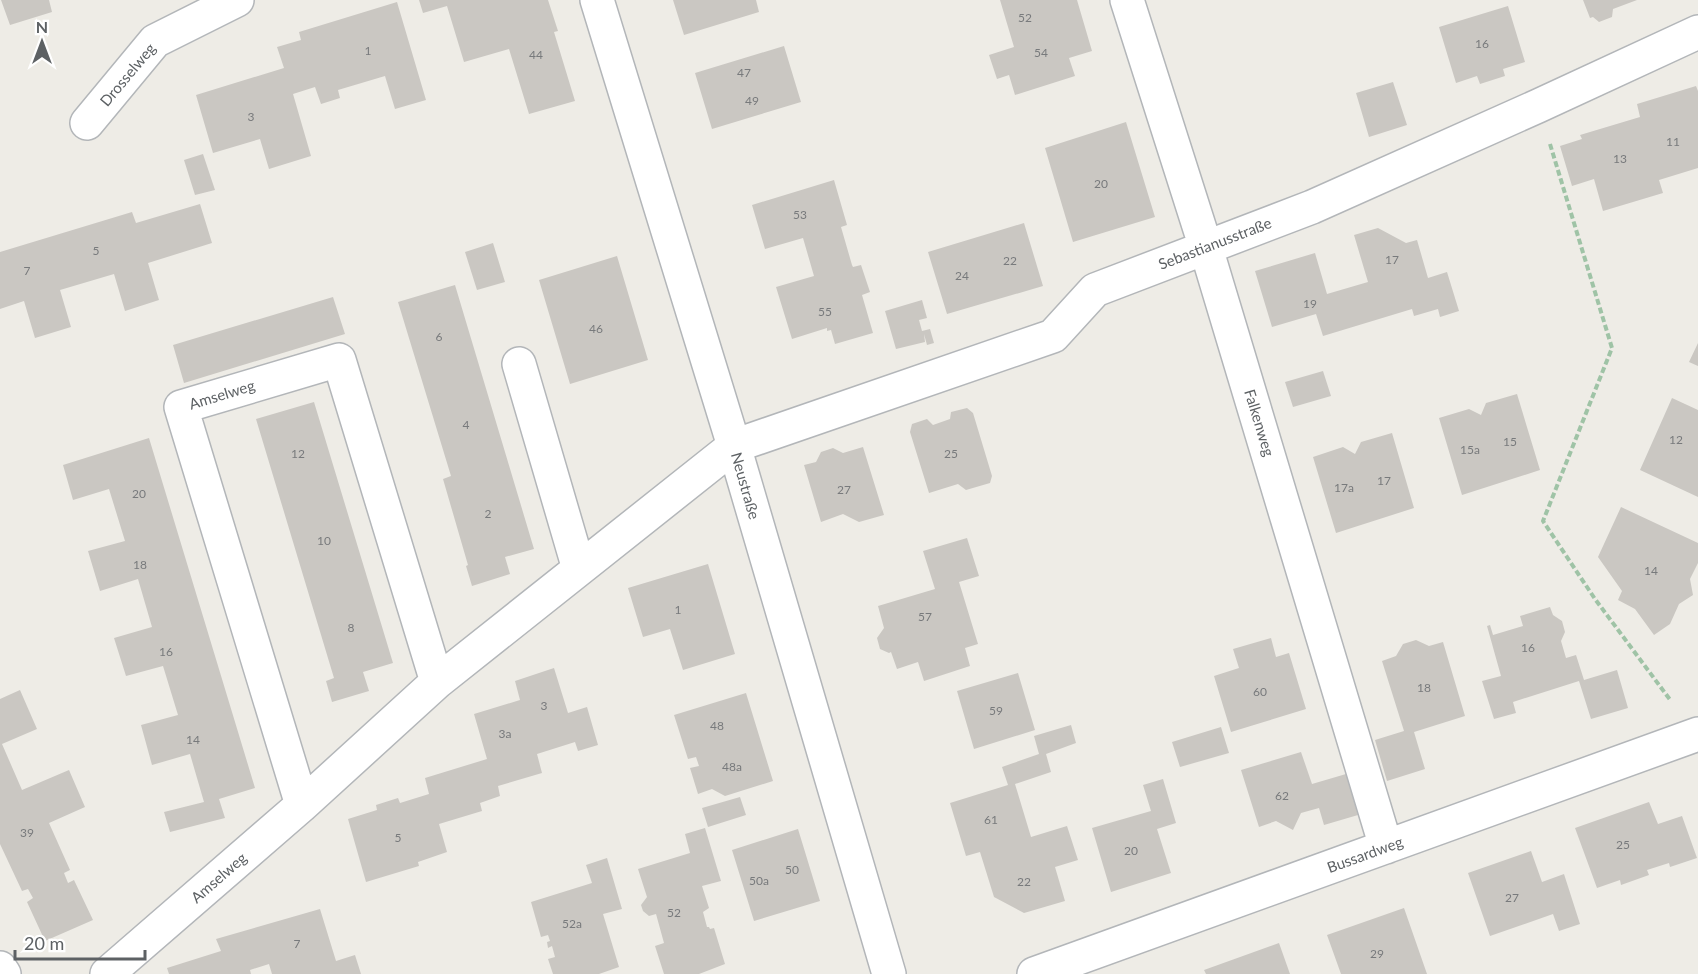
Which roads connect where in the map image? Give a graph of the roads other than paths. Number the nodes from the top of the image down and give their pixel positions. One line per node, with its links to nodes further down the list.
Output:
1 (237, 0): 5 (street, Drosselweg)
2 (597, 0): 8 (street, Neustraße)
3 (1127, 0): 6 (street, Falkenweg)
4 (1698, 32): 6 (street, Sebastianusstraße)
5 (87, 123)
6 (1206, 248): 8 (street, Sebastianusstraße); 13 (street, Falkenweg)
7 (519, 364): 9 (street)
8 (734, 446): 9 (street, Amselweg); 17 (street, Neustraße)
9 (579, 569): 10 (street, Amselweg)
10 (437, 682): 12 (street, Amselweg); 12 (street, Amselweg)
11 (1698, 737): 13 (street, Bussardweg)
12 (302, 805): 16 (street, Amselweg)
13 (1386, 847): 18 (street, Bussardweg)
14 (0, 968): 15 (street)
15 (4, 974)
16 (107, 974)
17 (889, 974)
18 (1034, 974)

